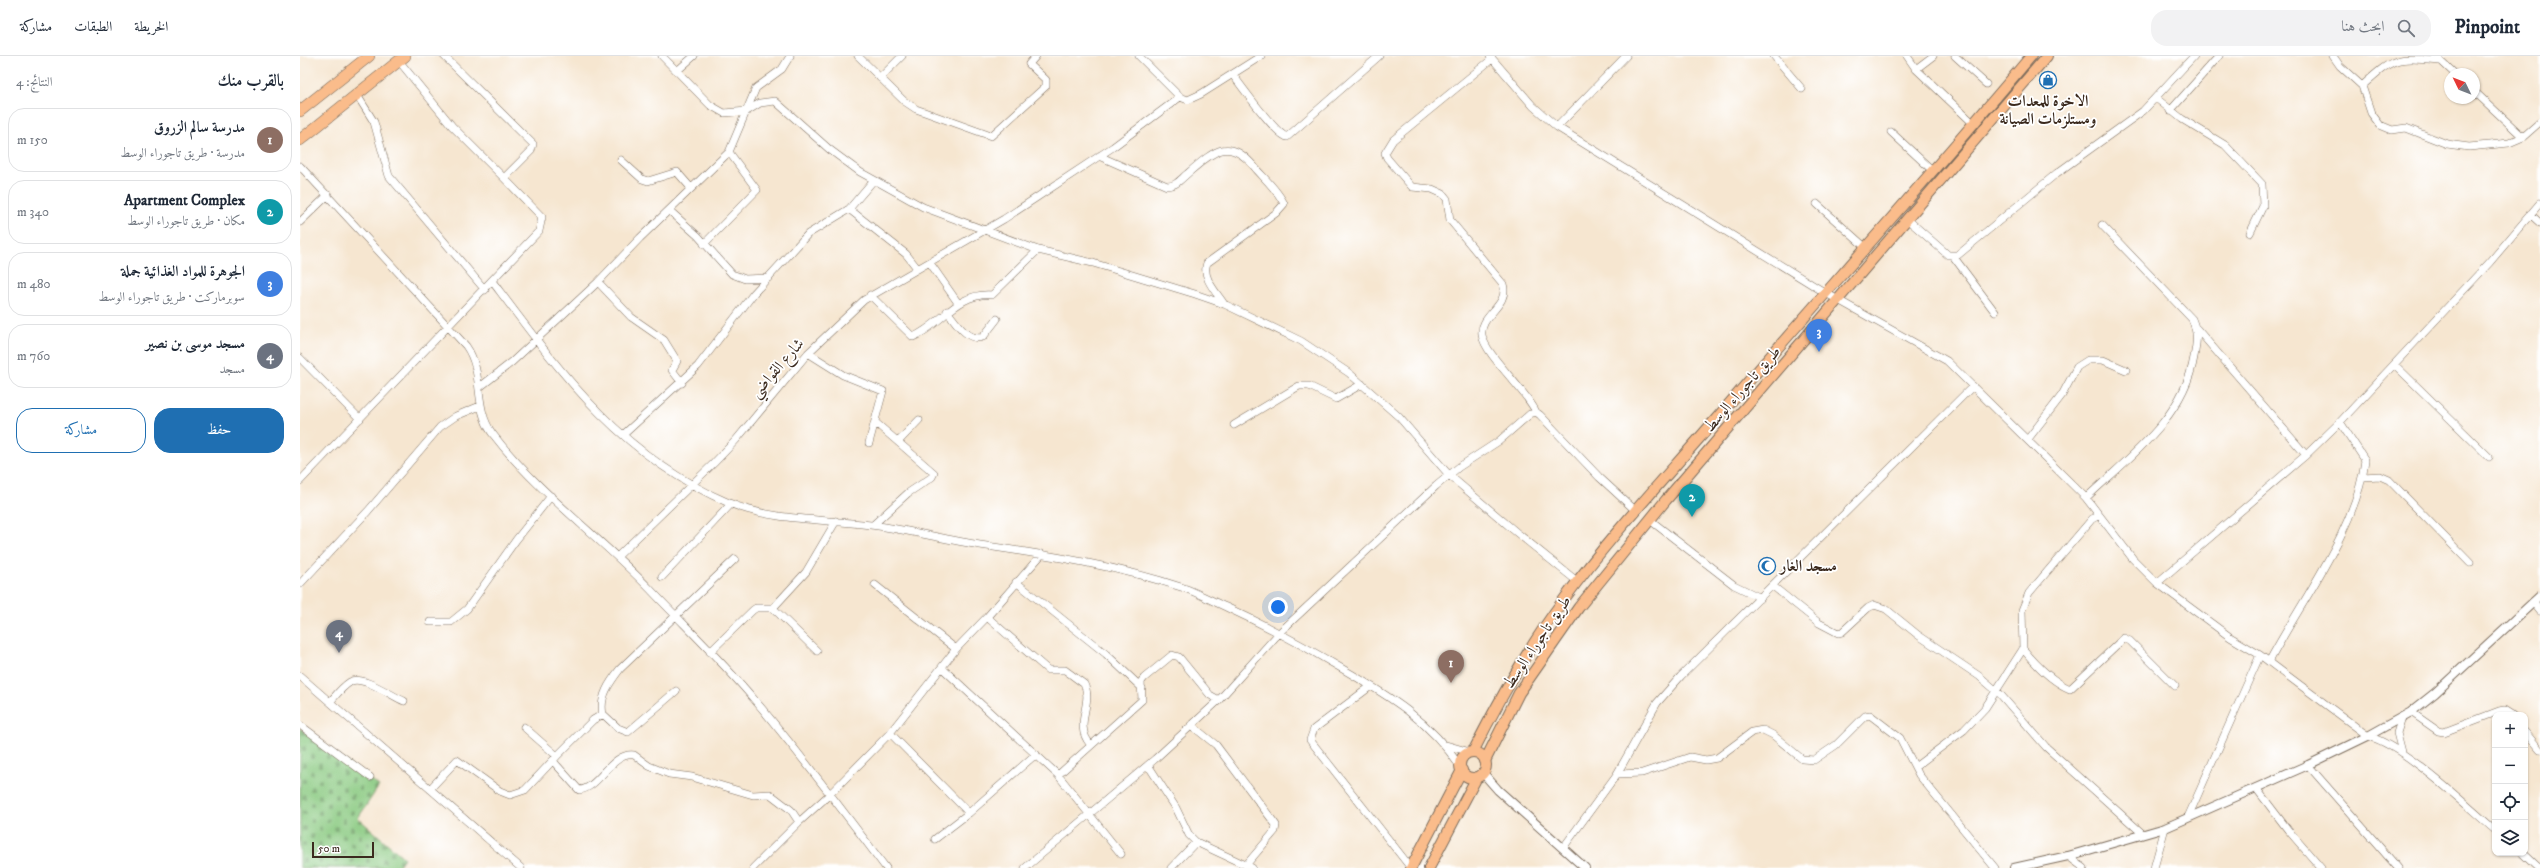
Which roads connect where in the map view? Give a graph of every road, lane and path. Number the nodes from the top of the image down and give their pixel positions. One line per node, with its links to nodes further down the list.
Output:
1 (369, 56): 37 (highway)
2 (444, 56): 51 (street)
3 (662, 56): 27 (street)
4 (694, 56): 27 (street)
5 (790, 56): 38 (street)
6 (858, 56): 29 (street)
7 (902, 56): 29 (street)
8 (1036, 56): 29 (street)
9 (1139, 56): 34 (street)
10 (1261, 56): 28 (street)
11 (1379, 56): 28 (street)
12 (1626, 56): 42 (street)
13 (1774, 56): 32 (street)
14 (1907, 56): 26 (street)
15 (1933, 56): 26 (street)
16 (1955, 56): 30 (street)
17 (2031, 56): 41 (main road)
18 (2047, 56): 60 (main road, طريق تاجوراء الوسط)
19 (2194, 56): 36 (street)
20 (2219, 56): 39 (street)
21 (2333, 56): 31 (street)
22 (1491, 57): 42 (street); 96 (street)
23 (2438, 58): 25 (street); 31 (street)
24 (402, 59): 33 (highway); 51 (street)
25 (2449, 68)
26 (1916, 69): 41 (street)
27 (677, 71): 38 (street)
28 (1232, 74): 34 (street)
29 (880, 78)
30 (1986, 84)
31 (2362, 86): 44 (street)
32 (1802, 89)
33 (357, 95): 45 (highway); 75 (street)
34 (1180, 96): 47 (street, شارع القواضي)
35 (2480, 97): 44 (street)
36 (2156, 98): 39 (street); 69 (street)
37 (300, 111)
38 (747, 111): 46 (street); 52 (street)
39 (2170, 111): 65 (street)
40 (2540, 122): 44 (street)
41 (1974, 124): 50 (main road)
42 (1557, 127): 76 (street)
43 (1890, 132): 50 (street)
44 (2523, 137)
45 (300, 140)
46 (729, 152): 53 (street); 66 (street)
47 (1099, 156): 64 (street, شارع القواضي); 80 (street)
48 (621, 160): 53 (street)
49 (300, 166): 54 (street)
50 (1933, 171): 67 (main road)
51 (504, 178): 73 (street)
52 (873, 181): 57 (street); 64 (street)
53 (691, 188): 58 (street)
54 (328, 195): 61 (street); 84 (street)
55 (2540, 203): 59 (street)
56 (1817, 204): 67 (street)
57 (849, 209): 71 (street); 72 (street)
58 (670, 211): 66 (street); 74 (street)
59 (2530, 214): 62 (street); 89 (street)
60 (1907, 219): 69 (street); 78 (main road, طريق تاجوراء الوسط)
61 (300, 222)
62 (2540, 223)
63 (2102, 225): 85 (street)
64 (984, 231): 68 (street); 70 (street, شارع القواضي)
65 (2250, 233)
66 (704, 244): 72 (street)
67 (1865, 247): 76 (main road)
68 (1038, 250): 79 (street); 80 (street)
69 (1953, 256): 82 (street)
70 (930, 263): 71 (street, شارع القواضي); 79 (street)
71 (917, 268): 77 (street, شارع القواضي)
72 (768, 278): 91 (street)
73 (492, 282): 75 (street); 86 (street)
74 (598, 282): 86 (street); 91 (street)
75 (485, 290): 84 (street)
76 (1824, 292): 78 (street); 115 (main road)
77 (870, 295): 81 (street); 87 (street, شارع القواضي)
78 (1838, 300): 93 (street); 117 (main road, طريق تاجوراء الوسط)
79 (958, 303): 81 (street)
80 (1224, 304): 92 (street)
81 (947, 311): 83 (street)
82 (1994, 312)
83 (997, 319)
84 (448, 326): 94 (street); 97 (street)
85 (2196, 327): 106 (street); 113 (street)
86 (536, 339): 94 (street); 102 (street)
87 (808, 353): 99 (street); 111 (street, شارع القواضي)
88 (300, 358): 97 (street)
89 (2395, 365): 100 (street); 107 (street)
90 (2126, 370): 103 (street)
91 (682, 383): 102 (street)
92 (1362, 384): 101 (street); 108 (street)
93 (1973, 386): 103 (street); 130 (street)
94 (480, 387): 95 (street)
95 (480, 406): 112 (street); 128 (street)
96 (1536, 412): 108 (street); 115 (street)
97 (360, 419): 110 (street)
98 (919, 420): 104 (street)
99 (876, 422): 104 (street); 105 (street)
100 (2340, 422): 106 (street); 109 (street)
101 (1234, 425)
102 (623, 435): 111 (street)
103 (2028, 439): 113 (street)
104 (898, 442): 119 (street)
105 (869, 443)
106 (2306, 455): 127 (street)
107 (2489, 457)
108 (1449, 475): 126 (street); 139 (street)
109 (2363, 477): 123 (street); 145 (street)
110 (300, 481)
111 (692, 485): 114 (street); 121 (street, شارع القواضي)
112 (552, 496): 121 (street); 138 (street)
113 (2086, 498): 116 (street)
114 (731, 504): 118 (street); 124 (street)
115 (1636, 511): 126 (main road)
116 (2098, 516): 127 (street); 141 (street)
117 (1650, 520): 132 (street); 175 (main road, طريق تاجوراء الوسط)
118 (836, 522): 119 (street); 134 (street)
119 (873, 525): 120 (street)
120 (1042, 554): 125 (street); 139 (street)
121 (617, 557): 136 (street)
122 (735, 560): 136 (street)
123 (2470, 563)
124 (662, 577)
125 (1016, 582): 137 (street); 150 (street)
126 (1578, 582): 171 (main road)
127 (2157, 583): 144 (street)
128 (300, 584)
129 (875, 585): 140 (street)
130 (1774, 586): 132 (street); 152 (street)
131 (2540, 596): 133 (street)
132 (1761, 598): 180 (street)
133 (2533, 602): 135 (street); 156 (street)
134 (773, 608): 142 (street); 143 (street)
135 (2540, 611)
136 (675, 616): 143 (street); 159 (street)
137 (987, 617): 140 (street); 168 (street)
138 (430, 622)
139 (1280, 632): 148 (street); 153 (street)
140 (956, 649): 146 (street)
141 (2023, 649): 149 (street); 152 (street)
142 (816, 651)
143 (710, 652): 186 (street)
144 (2260, 655): 145 (street); 189 (street)
145 (2269, 662): 166 (street)
146 (942, 668): 165 (street); 172 (street)
147 (300, 676): 155 (street)
148 (1371, 686): 169 (street); 206 (street)
149 (2175, 686)
150 (1142, 688): 153 (street); 168 (street)
151 (676, 691): 159 (street)
152 (1996, 691): 178 (street); 193 (street)
153 (1219, 700): 163 (street)
154 (404, 701): 155 (street)
155 (330, 702): 185 (street)
156 (2411, 712): 160 (street); 161 (street)
157 (2496, 712): 158 (street)
158 (2507, 712)
159 (603, 714): 174 (street)
160 (2492, 714)
161 (2402, 717): 166 (street); 173 (street)
162 (300, 725): 183 (street)
163 (1192, 725): 176 (street); 200 (street)
164 (524, 727): 174 (street)
165 (890, 734): 186 (street); 187 (street)
166 (2368, 736): 173 (street); 177 (street)
167 (2528, 736): 170 (street)
168 (1090, 744): 181 (street)
169 (1446, 745): 171 (street); 179 (street)
170 (2540, 750)
171 (1472, 752): 175 (main road); 179 (main road)
172 (1036, 754): 181 (street); 187 (street)
173 (2403, 754): 192 (street)
174 (555, 759): 185 (street); 190 (street)
175 (1485, 761): 182 (main road)
176 (1148, 765): 188 (street); 195 (street)
177 (2308, 765): 184 (street); 214 (street)
178 (1915, 767): 180 (street); 209 (street)
179 (1461, 769): 182 (main road); 206 (main road)
180 (1616, 774): 196 (street)
181 (1058, 775): 188 (street)
182 (1480, 775): 196 (street); 207 (main road)
183 (370, 777)
184 (2256, 788): 189 (street); 213 (street)
185 (430, 789): 201 (street)
186 (830, 794): 190 (street); 203 (street)
187 (969, 813): 194 (street)
188 (1090, 813): 197 (street); 204 (street)
189 (2188, 817): 191 (street)
190 (799, 822): 202 (street)
191 (2165, 828): 193 (street); 212 (street)
192 (2492, 828)
193 (2143, 834): 198 (street)
194 (935, 838)
195 (1196, 842): 200 (street); 205 (street)
196 (1563, 848): 208 (street)
197 (1121, 854)
198 (2068, 856): 210 (street); 211 (street)
199 (2526, 856): 215 (street)
200 (1249, 866)
201 (521, 868)
202 (752, 868)
203 (886, 868)
204 (1025, 868)
205 (1171, 868)
206 (1411, 868)
207 (1429, 868)
208 (1585, 868)
209 (1995, 868)
210 (2014, 868)
211 (2084, 868)
212 (2154, 868)
213 (2321, 868)
214 (2398, 868)
215 (2539, 868)

